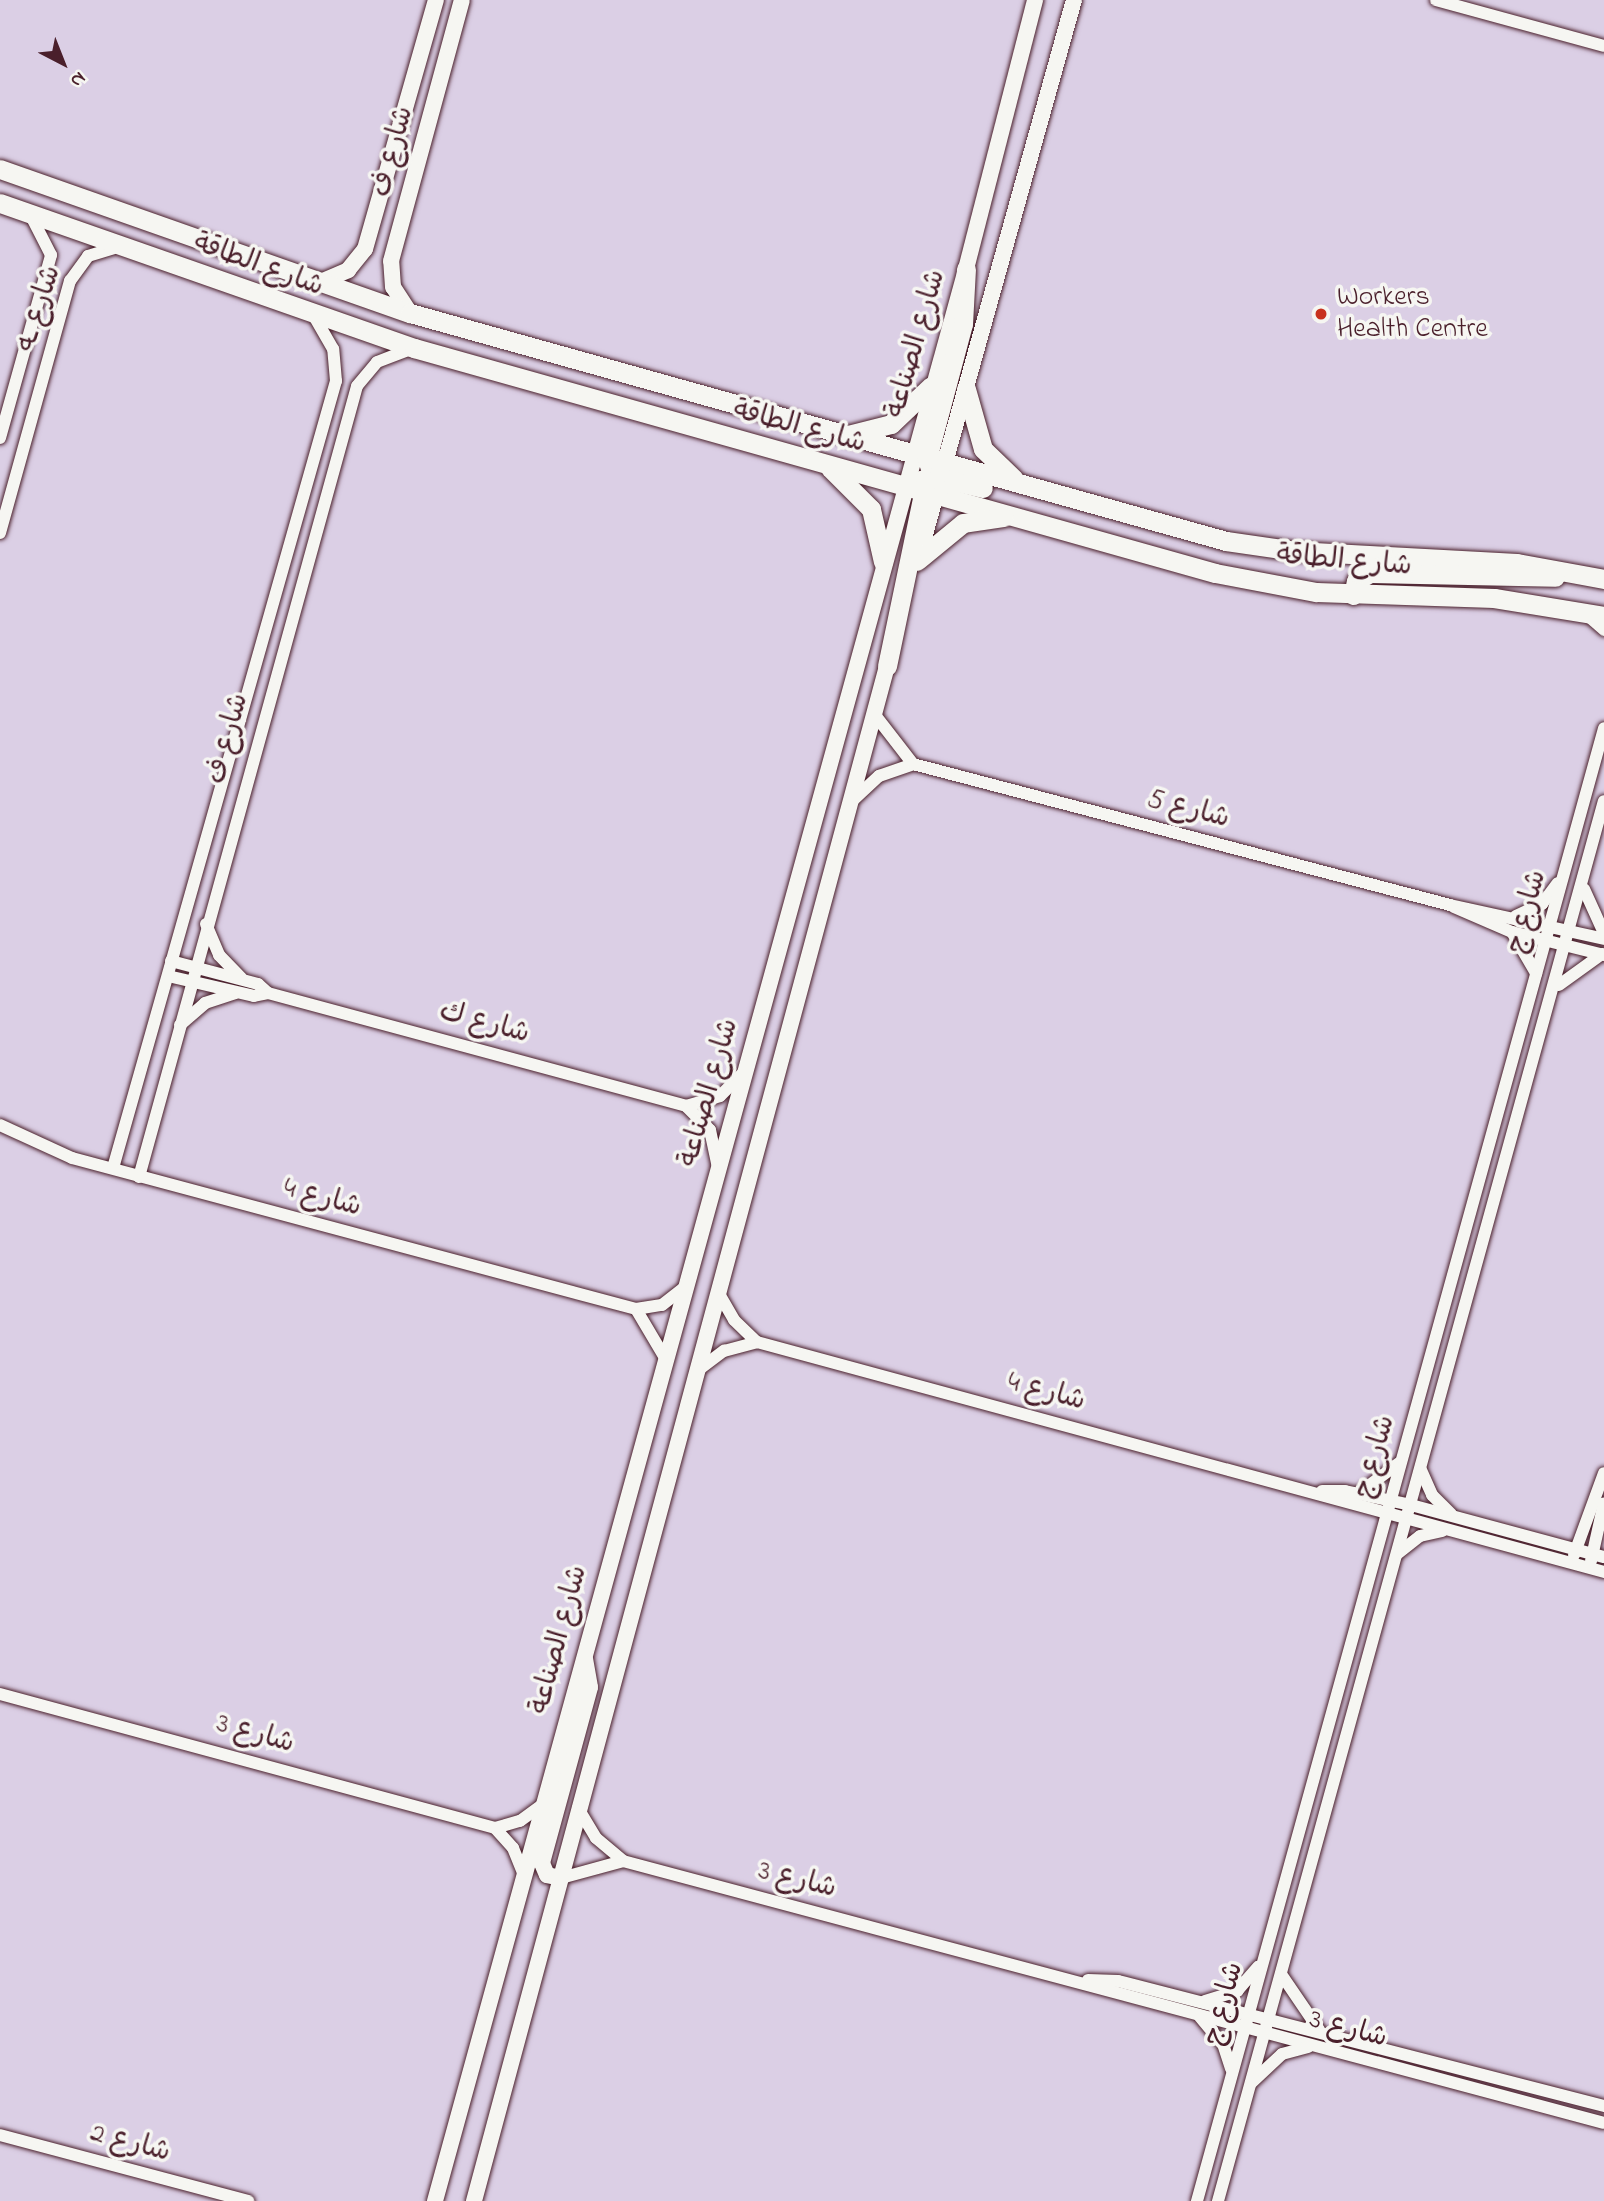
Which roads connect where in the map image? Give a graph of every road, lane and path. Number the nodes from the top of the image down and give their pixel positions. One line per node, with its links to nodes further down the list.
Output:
1 (436, 0): 12 (street, شارع ف)
2 (462, 0): 13 (street, شارع ف)
3 (1035, 0): 11 (street, شارع الصناعة)
4 (1074, 0): 17 (street, شارع الصناعة)
5 (1436, 0): 6 (street)
6 (1604, 46)
7 (0, 169): 12 (main road, شارع الطاقة)
8 (0, 203): 9 (main road, شارع الطاقة)
9 (26, 210): 10 (main road, شارع الطاقة); 19 (street, شارع ـه)
10 (120, 246): 14 (main road, شارع الطاقة); 26 (street, شارع ـه)
11 (967, 269): 16 (street, شارع الصناعة); 22 (main road)
12 (317, 284): 13 (main road, شارع الطاقة)
13 (410, 313): 18 (main road, شارع الطاقة)
14 (314, 316): 15 (main road, شارع الطاقة); 34 (street, شارع ف)
15 (414, 348): 20 (main road, شارع الطاقة); 36 (street, شارع ف)
16 (932, 386): 18 (main road); 22 (street, شارع الصناعة)
17 (966, 389): 22 (street, شارع الصناعة); 23 (main road)
18 (839, 436): 22 (main road, شارع الطاقة)
19 (0, 438)
20 (759, 446): 21 (main road, شارع الطاقة); 22 (main road)
21 (823, 463): 22 (main road, شارع الطاقة); 28 (main road)
22 (926, 475): 23 (main road, شارع الطاقة); 24 (main road); 25 (main road, شارع الطاقة); 27 (street, شارع الصناعة); 28 (street, شارع الصناعة); 35 (main road)
23 (1030, 488): 24 (main road, شارع الطاقة)
24 (1110, 511): 29 (main road, شارع الطاقة)
25 (1020, 517): 27 (main road); 30 (main road, شارع الطاقة)
26 (0, 533)
27 (918, 560): 35 (street, شارع الصناعة)
28 (883, 562): 65 (street, شارع الصناعة)
29 (1596, 577): 30 (main road)
30 (1353, 595): 31 (main road, شارع الطاقة)
31 (1581, 611): 32 (main road, شارع الطاقة); 33 (street)
32 (1604, 616)
33 (1604, 631)
34 (253, 662): 36 (street); 57 (street, شارع ف)
35 (887, 666): 37 (street, شارع الصناعة)
36 (276, 668): 48 (street, شارع ف)
37 (876, 715): 39 (street); 42 (street, شارع الصناعة)
38 (1604, 727): 40 (street, شارع ج)
39 (913, 764): 42 (street); 46 (street, شارع 5)
40 (1590, 776): 41 (street); 44 (street, شارع ج)
41 (1604, 779)
42 (852, 801): 76 (street, شارع الصناعة)
43 (1604, 801): 45 (street, شارع ج)
44 (1564, 874): 47 (street); 49 (street, شارع ج)
45 (1584, 888): 50 (street, شارع ج); 52 (street)
46 (1450, 905): 47 (street, شارع 5); 51 (street, شارع 5)
47 (1516, 916): 49 (street, شارع 5)
48 (206, 924): 58 (street, شارع ف); 62 (street)
49 (1551, 925): 50 (street, شارع 5); 54 (street, شارع ج)
50 (1572, 931): 53 (street, شارع 5); 55 (street, شارع ج)
51 (1512, 932): 54 (street, شارع 5); 59 (street)
52 (1604, 933)
53 (1604, 939)
54 (1547, 940): 55 (street, شارع 5); 59 (street, شارع ج)
55 (1568, 945): 56 (street, شارع 5); 63 (street, شارع ج)
56 (1603, 955): 63 (street)
57 (171, 961): 58 (street, شارع ك); 60 (street, شارع ف)
58 (195, 967): 61 (street, شارع ف); 62 (street, شارع ك)
59 (1537, 975): 66 (street, شارع ج)
60 (167, 976): 61 (street, شارع ك); 71 (street, شارع ف)
61 (191, 981): 62 (street, شارع ك); 64 (street, شارع ف)
62 (242, 986): 64 (street); 67 (street, شارع ك)
63 (1556, 988): 68 (street, شارع ج)
64 (177, 1028): 72 (street, شارع ف)
65 (745, 1070): 67 (street); 70 (street, شارع الصناعة)
66 (1501, 1100): 68 (street); 73 (street, شارع ج)
67 (686, 1106): 70 (street)
68 (1523, 1107): 74 (street, شارع ج)
69 (0, 1125): 71 (street, شارع 4)
70 (717, 1164): 75 (street, شارع الصناعة)
71 (113, 1168): 72 (street, شارع 4)
72 (139, 1177): 77 (street, شارع 4)
73 (1458, 1248): 74 (street); 81 (street, شارع ج)
74 (1480, 1253): 82 (street, شارع ج)
75 (684, 1288): 77 (street); 79 (street, شارع الصناعة)
76 (718, 1292): 78 (street); 80 (street, شارع الصناعة)
77 (636, 1309): 79 (street)
78 (757, 1342): 80 (street); 84 (street, شارع 4)
79 (665, 1358): 101 (street, شارع الصناعة)
80 (697, 1371): 104 (street, شارع الصناعة)
81 (1402, 1460): 85 (street); 86 (street, شارع ج)
82 (1421, 1470): 88 (street, شارع ج); 91 (street)
83 (1604, 1473): 95 (street)
84 (1322, 1491): 85 (street, شارع 4); 89 (street, شارع 4)
85 (1359, 1493): 86 (street, شارع 4)
86 (1389, 1500): 88 (street, شارع 4); 90 (street, شارع ج)
87 (1604, 1503): 97 (street)
88 (1411, 1505): 91 (street, شارع 4); 92 (street, شارع ج)
89 (1358, 1508): 90 (street, شارع 4); 94 (street)
90 (1384, 1516): 92 (street, شارع 4); 94 (street, شارع ج)
91 (1454, 1517): 95 (street, شارع 4)
92 (1407, 1521): 93 (street, شارع 4); 96 (street, شارع ج)
93 (1446, 1530): 96 (street); 98 (street, شارع 4)
94 (1376, 1543): 109 (street, شارع ج)
95 (1576, 1549): 97 (street, شارع 4); 98 (street)
96 (1396, 1554): 110 (street, شارع ج)
97 (1599, 1555): 99 (street)
98 (1571, 1563): 99 (street, شارع 4)
99 (1589, 1568): 100 (street, شارع 4)
100 (1604, 1572)
101 (584, 1652): 103 (street, شارع الصناعة); 108 (street)
102 (0, 1694): 105 (street, شارع 3)
103 (542, 1805): 105 (street); 107 (street, شارع الصناعة)
104 (577, 1807): 106 (street, شارع 3); 108 (street, شارع الصناعة)
105 (495, 1828): 107 (street)
106 (623, 1861): 108 (street, شارع 3); 111 (street, شارع 3)
107 (523, 1874): 126 (street, شارع الصناعة)
108 (561, 1878): 127 (street, شارع الصناعة)
109 (1262, 1961): 112 (street); 113 (street, شارع ج)
110 (1281, 1974): 115 (street, شارع ج); 118 (street)
111 (1081, 1980): 112 (street, شارع 3); 114 (street, شارع 3)
112 (1201, 2002): 113 (street, شارع 3)
113 (1248, 2014): 115 (street, شارع 3); 116 (street, شارع ج)
114 (1200, 2017): 116 (street, شارع 3); 120 (street)
115 (1268, 2018): 117 (street, شارع ج); 118 (street, شارع 3)
116 (1244, 2028): 117 (street, شارع 3); 120 (street, شارع ج)
117 (1264, 2033): 119 (street, شارع 3); 121 (street, شارع ج)
118 (1322, 2033): 122 (street, شارع 3)
119 (1312, 2046): 121 (street); 123 (street, شارع 3)
120 (1231, 2074): 128 (street, شارع ج)
121 (1250, 2084): 129 (street, شارع ج)
122 (1604, 2106)
123 (1604, 2123)
124 (0, 2135): 125 (street, شارع 2)
125 (248, 2201)
126 (435, 2201)
127 (474, 2201)
128 (1197, 2201)
129 (1218, 2201)

